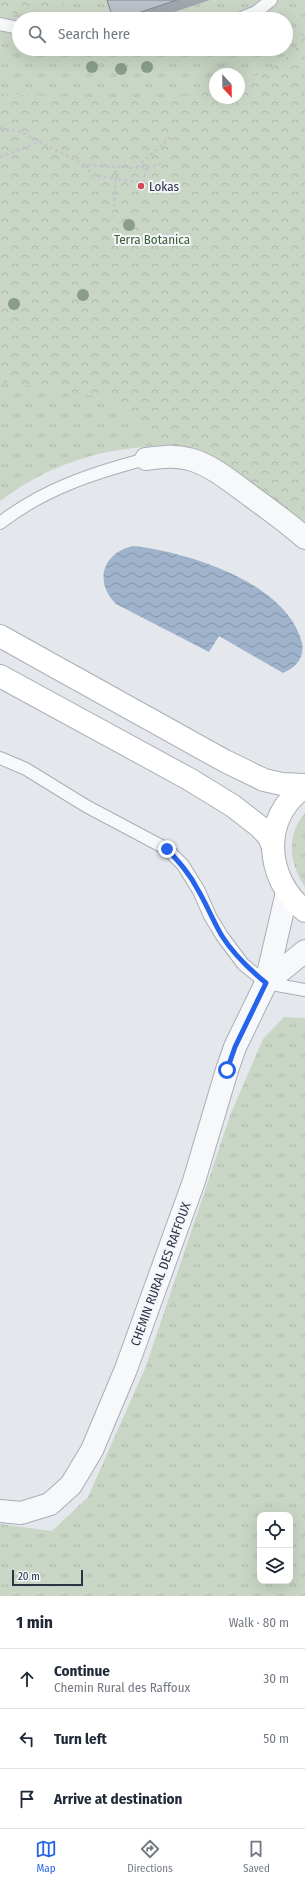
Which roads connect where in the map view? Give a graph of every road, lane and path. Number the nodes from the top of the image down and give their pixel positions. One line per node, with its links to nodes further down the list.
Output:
1 (271, 0): 2 (lane)
2 (256, 12)
3 (0, 24): 4 (lane)
4 (12, 27)
5 (0, 128): 7 (path)
6 (173, 135): 12 (path)
7 (40, 142): 8 (path); 10 (path)
8 (0, 157)
9 (162, 164): 13 (path)
10 (85, 165): 11 (path); 14 (path)
11 (115, 167): 12 (path); 14 (path)
12 (137, 168): 13 (path)
13 (147, 168): 14 (path)
14 (116, 179): 15 (path)
15 (113, 217)
16 (146, 459): 17 (lane); 18 (street)
17 (0, 523)
18 (305, 538)
19 (0, 636): 22 (main road)
20 (0, 676): 23 (main road)
21 (0, 758): 27 (lane)
22 (305, 786): 23 (main road)
23 (273, 847): 24 (main road)
24 (287, 892): 25 (main road); 27 (street, CHEMIN RURAL DES RAFFOUX)
25 (305, 911)
26 (305, 952): 27 (street, CHEMIN RURAL DES RAFFOUX)
27 (266, 983): 28 (lane); 29 (street, CHEMIN RURAL DES RAFFOUX)
28 (305, 990)
29 (0, 1511)

